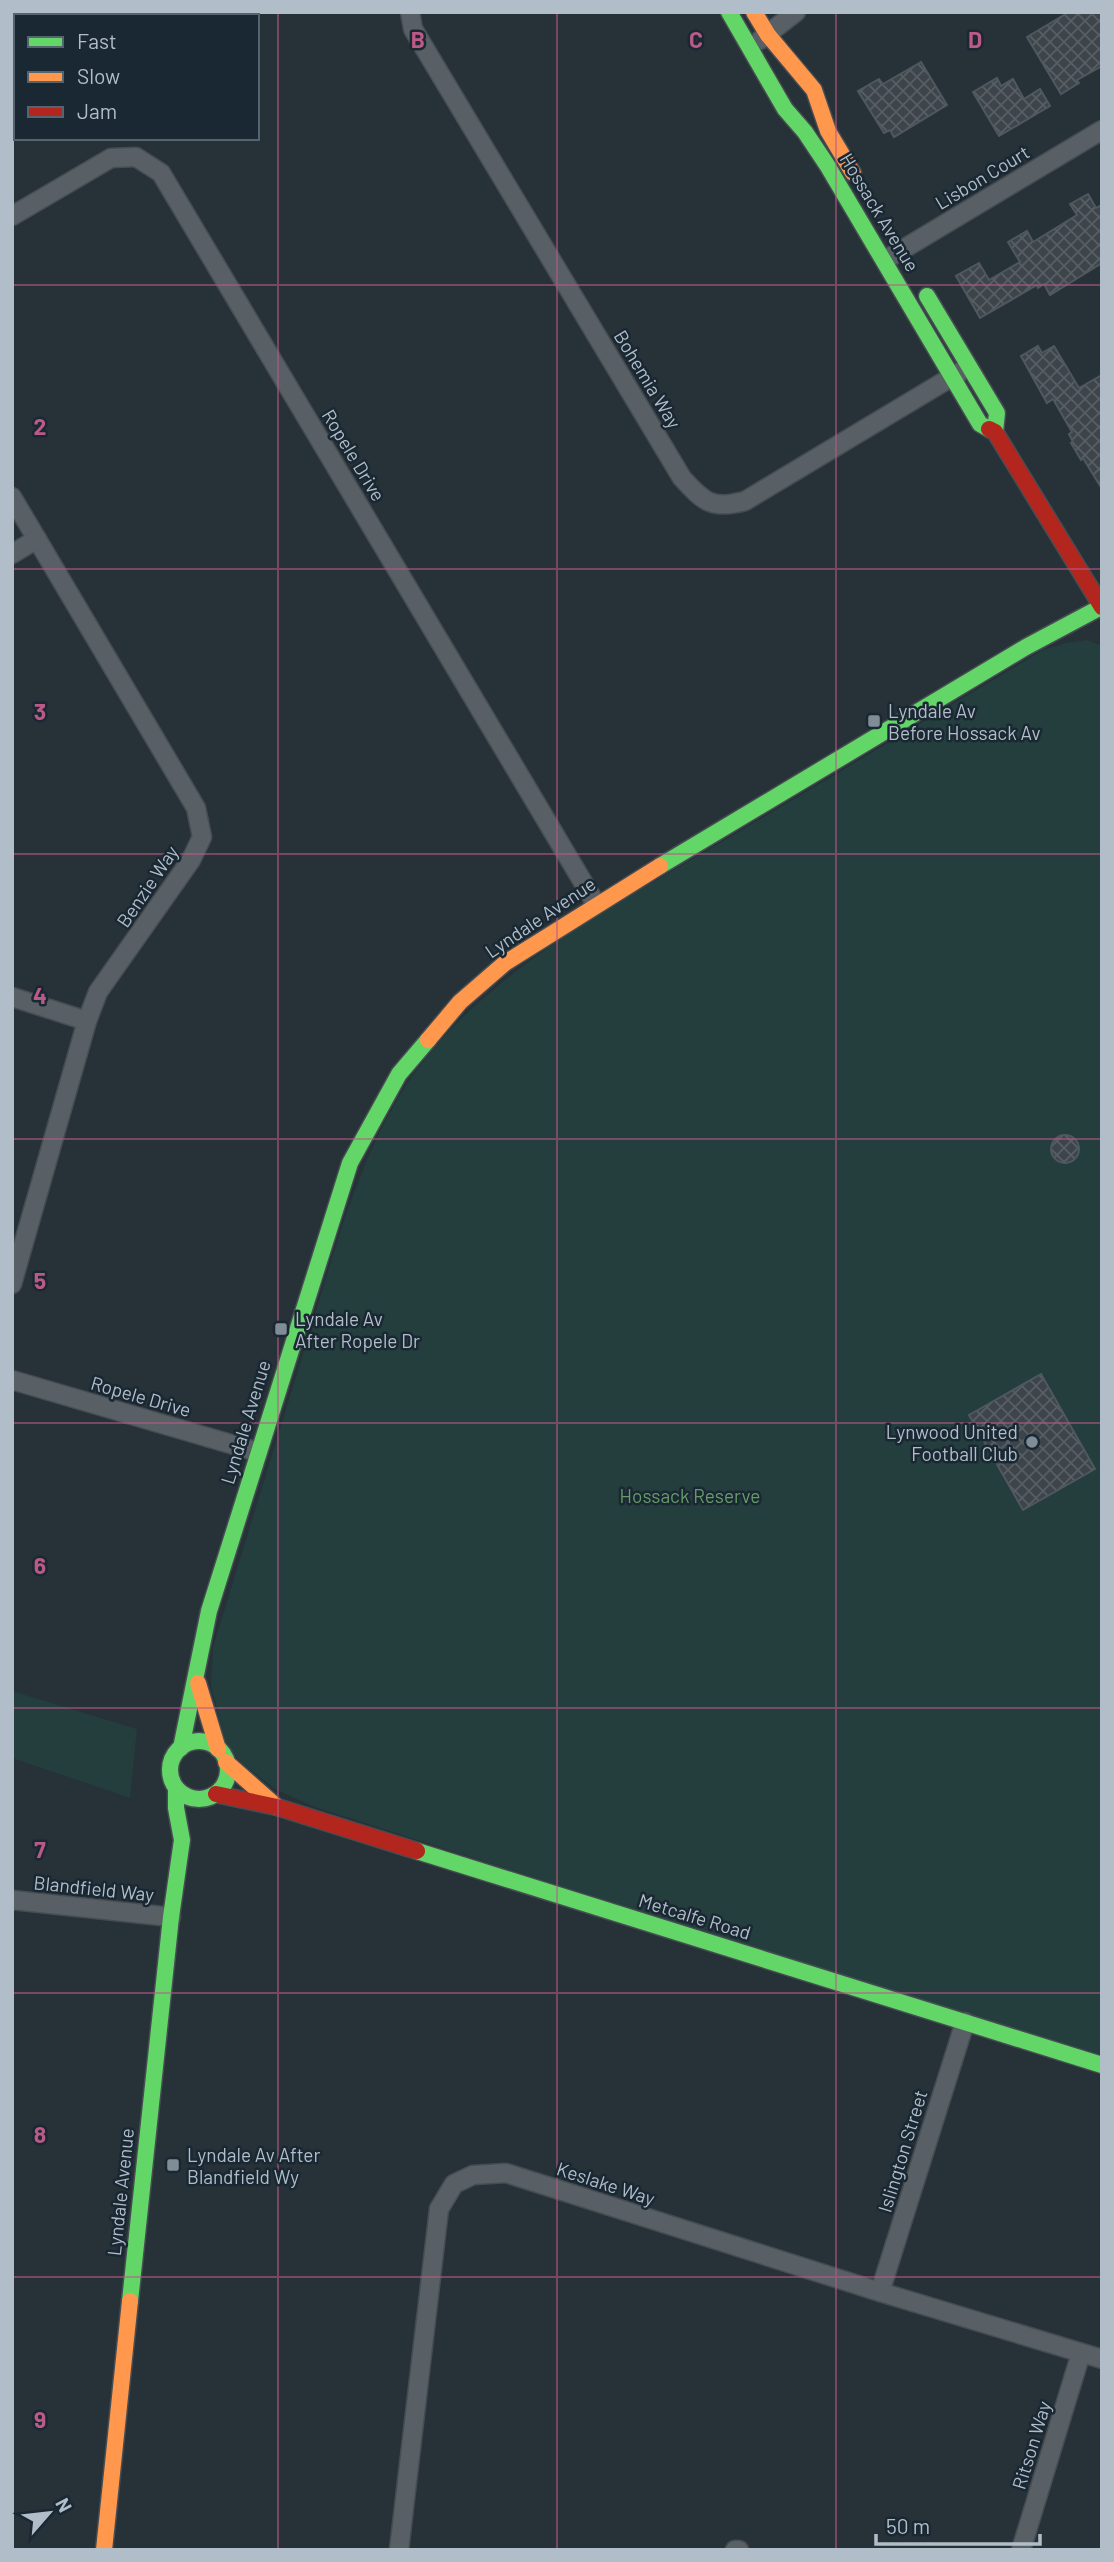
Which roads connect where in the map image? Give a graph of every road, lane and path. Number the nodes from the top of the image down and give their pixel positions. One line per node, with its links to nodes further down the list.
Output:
1 (410, 12): 13 (street, Bohemia Way)
2 (754, 12): 5 (street, Hossack Avenue)
3 (796, 12): 5 (street)
4 (736, 15): 6 (street, Hossack Avenue)
5 (768, 35): 6 (street); 8 (street, Hossack Avenue)
6 (750, 46): 10 (street, Hossack Avenue)
7 (1102, 130): 10 (street, Lisbon Court)
8 (864, 191)
9 (12, 216): 19 (street, Ropele Drive)
10 (896, 253): 13 (street, Hossack Avenue)
11 (921, 286): 12 (street, Hossack Avenue)
12 (969, 367): 13 (street, Bohemia Way); 14 (street, Hossack Avenue)
13 (953, 376): 14 (street, Hossack Avenue)
14 (995, 432): 18 (street, Hossack Avenue)
15 (12, 497): 16 (street, Benzie Way)
16 (37, 539): 17 (street); 21 (street, Benzie Way)
17 (12, 554)
18 (1102, 607): 19 (street, Lyndale Avenue)
19 (596, 904): 24 (street, Lyndale Avenue)
20 (12, 997): 21 (street)
21 (87, 1021): 22 (street, Benzie Way)
22 (12, 1284)
23 (12, 1380): 24 (street, Ropele Drive)
24 (258, 1452): 25 (street, Lyndale Avenue)
25 (197, 1681): 26 (street, Lyndale Avenue); 27 (street, Lyndale Avenue)
26 (181, 1748): 27 (street); 28 (street, Lyndale Avenue)
27 (222, 1756): 29 (street, Lyndale Avenue); 30 (street, Metcalfe Road)
28 (176, 1787): 29 (street); 31 (street, Lyndale Avenue)
29 (211, 1796): 30 (street, Metcalfe Road); 31 (street, Lyndale Avenue)
30 (277, 1807): 34 (street, Metcalfe Road)
31 (182, 1840): 33 (street, Lyndale Avenue)
32 (12, 1900): 33 (street, Blandfield Way)
33 (171, 1917): 39 (street, Lyndale Avenue)
34 (965, 2022): 35 (street, Metcalfe Road); 36 (street, Islington Street)
35 (1102, 2065)
36 (880, 2292): 37 (street, Keslake Way); 40 (street, Keslake Way)
37 (1081, 2353): 38 (street, Keslake Way); 41 (street, Ritson Way)
38 (1102, 2359)
39 (104, 2550)
40 (399, 2550)
41 (1021, 2550)

